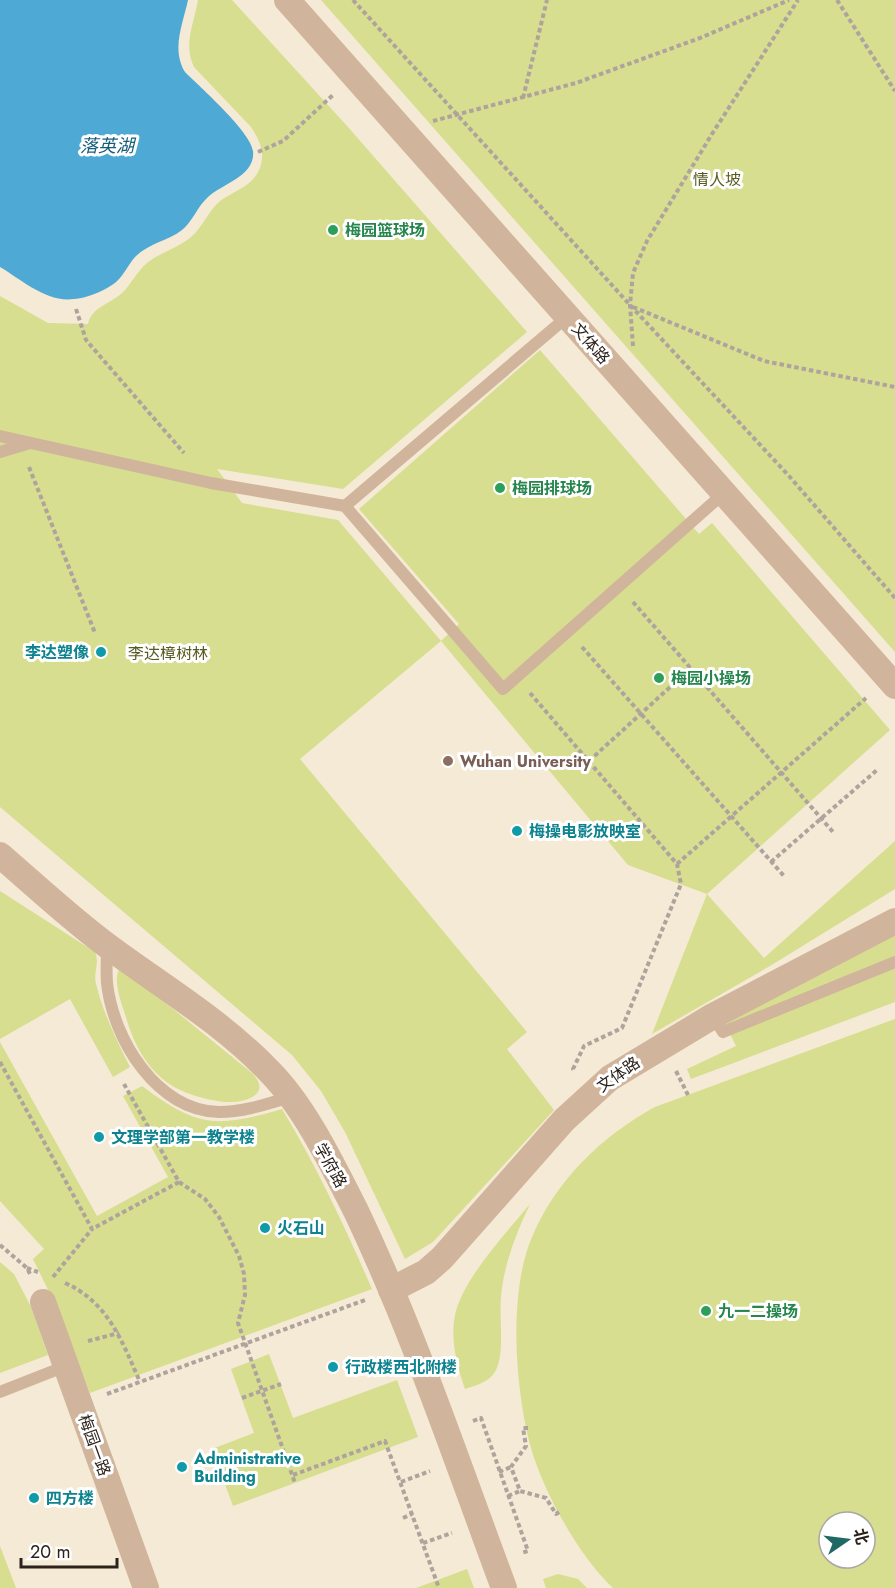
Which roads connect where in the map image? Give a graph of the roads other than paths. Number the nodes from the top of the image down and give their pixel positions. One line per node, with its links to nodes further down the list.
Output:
1 (287, 0): 2 (street, 文体路)
2 (567, 316): 6 (street, 文体路); 7 (lane)
3 (0, 436): 4 (lane)
4 (26, 445): 5 (lane); 7 (lane)
5 (0, 452)
6 (724, 493): 7 (lane); 8 (street, 文体路)
7 (345, 506)
8 (895, 686)
9 (0, 855): 11 (street, 学府路)
10 (895, 921): 13 (street, 文体路)
11 (107, 945): 14 (street, 学府路); 14 (lane)
12 (895, 962): 13 (lane)
13 (712, 1016): 15 (street, 文体路)
14 (290, 1097): 15 (street, 学府路)
15 (381, 1294): 20 (street, 学府路)
16 (43, 1302): 17 (street, 梅园一路)
17 (66, 1366): 18 (lane); 19 (street, 梅园一路)
18 (0, 1392)
19 (146, 1588)
20 (504, 1588)

